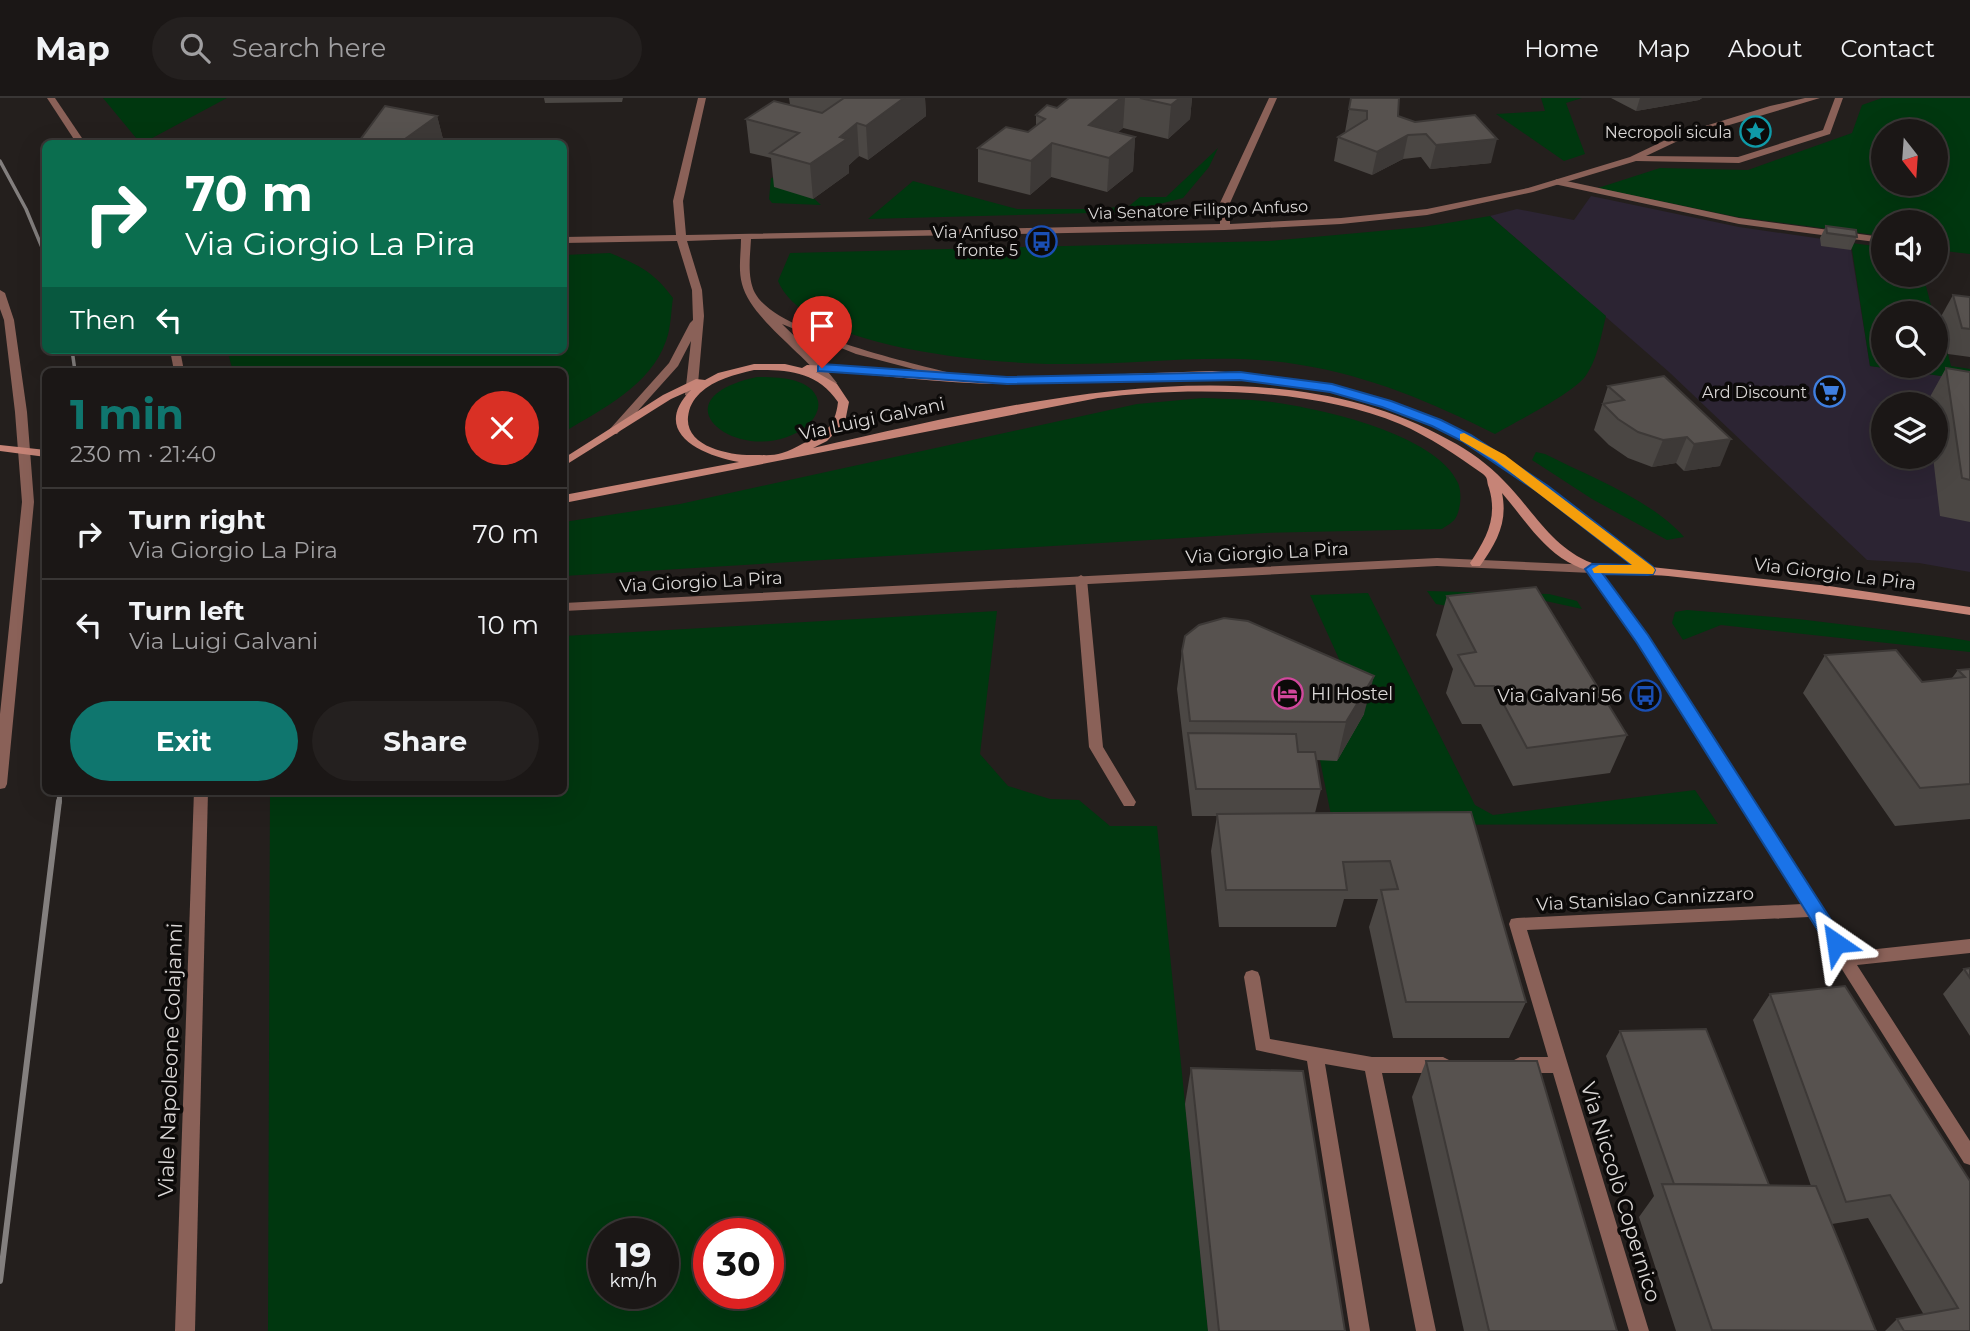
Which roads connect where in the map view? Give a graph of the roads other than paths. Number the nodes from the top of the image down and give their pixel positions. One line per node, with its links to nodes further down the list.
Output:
1 (51, 98): 6 (street)
2 (702, 98): 11 (street)
3 (1273, 98): 9 (street)
4 (1816, 98): 7 (street, Via Senatore Filippo Anfuso)
5 (1839, 98): 7 (street)
6 (79, 140)
7 (1633, 159): 8 (street, Via Senatore Filippo Anfuso)
8 (1557, 182): 9 (street, Via Senatore Filippo Anfuso); 12 (street)
9 (1225, 226): 10 (street, Via Senatore Filippo Anfuso)
10 (746, 237): 11 (street, Via Senatore Filippo Anfuso); 15 (street)
11 (681, 238): 13 (street, Via Senatore Filippo Anfuso); 16 (street)
12 (1871, 239)
13 (567, 240)
14 (0, 293): 17 (street)
15 (766, 312): 19 (street); 20 (street)
16 (699, 316): 22 (street); 23 (street)
17 (4, 320): 37 (street)
18 (790, 367): 19 (main road, Via Luigi Galvani); 21 (main road); 22 (main road)
19 (822, 368): 20 (main road, Via Luigi Galvani); 21 (street)
20 (965, 379): 32 (main road, Via Luigi Galvani)
21 (831, 383): 26 (main road)
22 (691, 389): 23 (main road); 26 (main road)
23 (612, 433): 27 (main road)
24 (0, 448): 25 (main road)
25 (42, 453)
26 (786, 456): 28 (main road, Via Luigi Galvani); 29 (main road)
27 (567, 461)
28 (1489, 472): 30 (main road); 31 (main road, Via Luigi Galvani)
29 (567, 498)
30 (1476, 563): 31 (street, Via Giorgio La Pira); 33 (street, Via Giorgio La Pira)
31 (1592, 569): 32 (main road, Via Giorgio La Pira); 41 (street, Via Luigi Galvani)
32 (1648, 570): 35 (main road, Via Giorgio La Pira)
33 (1081, 579): 34 (street, Via Giorgio La Pira); 40 (street)
34 (567, 607)
35 (1970, 611)
36 (0, 637): 37 (street)
37 (17, 638): 38 (street)
38 (0, 784)
39 (201, 795): 51 (street, Viale Napoleone Colajanni)
40 (1129, 802)
41 (1815, 910): 43 (street, Via Luigi Galvani); 49 (street, Via Stanislao Cannizzaro)
42 (1970, 946): 43 (street)
43 (1846, 959): 50 (street, Via Luigi Galvani)
44 (1252, 977): 45 (street)
45 (1315, 1056): 46 (street); 52 (street)
46 (1372, 1065): 47 (street); 53 (street)
47 (1465, 1065)
48 (1506, 1065): 49 (street)
49 (1559, 1065): 54 (street, Via Niccolò Copernico)
50 (1970, 1157)
51 (184, 1331)
52 (1360, 1331)
53 (1426, 1331)
54 (1639, 1331)

